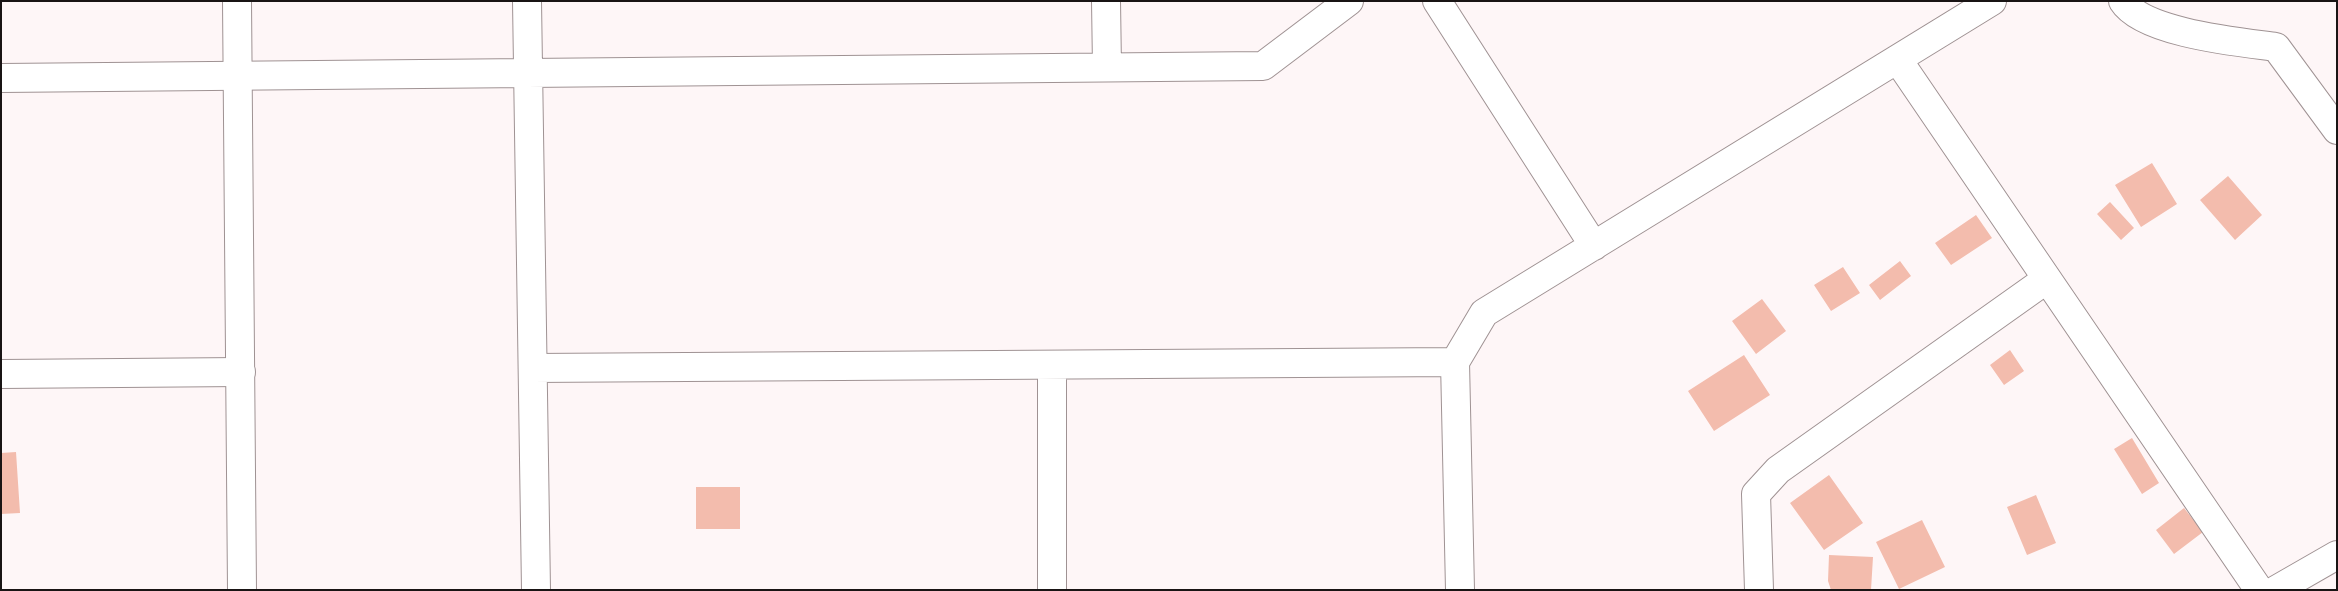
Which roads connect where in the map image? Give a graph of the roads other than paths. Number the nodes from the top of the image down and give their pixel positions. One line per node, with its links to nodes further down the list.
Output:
1 (237, 1): 11 (street)
2 (527, 1): 10 (street)
3 (1106, 1): 9 (street)
4 (1349, 1): 9 (street)
5 (1437, 1): 14 (street)
6 (2123, 1): 13 (street)
7 (1988, 2): 8 (street)
8 (1898, 60): 14 (street); 15 (street)
9 (1107, 67): 10 (street)
10 (527, 72): 11 (street); 18 (street)
11 (238, 76): 12 (street); 19 (street)
12 (1, 78)
13 (2337, 130)
14 (1594, 246): 16 (street)
15 (2047, 278): 26 (street); 27 (street)
16 (1454, 362): 17 (street); 25 (street)
17 (1052, 367): 18 (street); 24 (street)
18 (533, 368): 23 (street)
19 (241, 372): 20 (street); 22 (street)
20 (1, 374)
21 (2337, 555): 28 (street)
22 (242, 590)
23 (536, 590)
24 (1052, 590)
25 (1460, 590)
26 (1759, 590)
27 (2259, 590)
28 (2276, 590)

